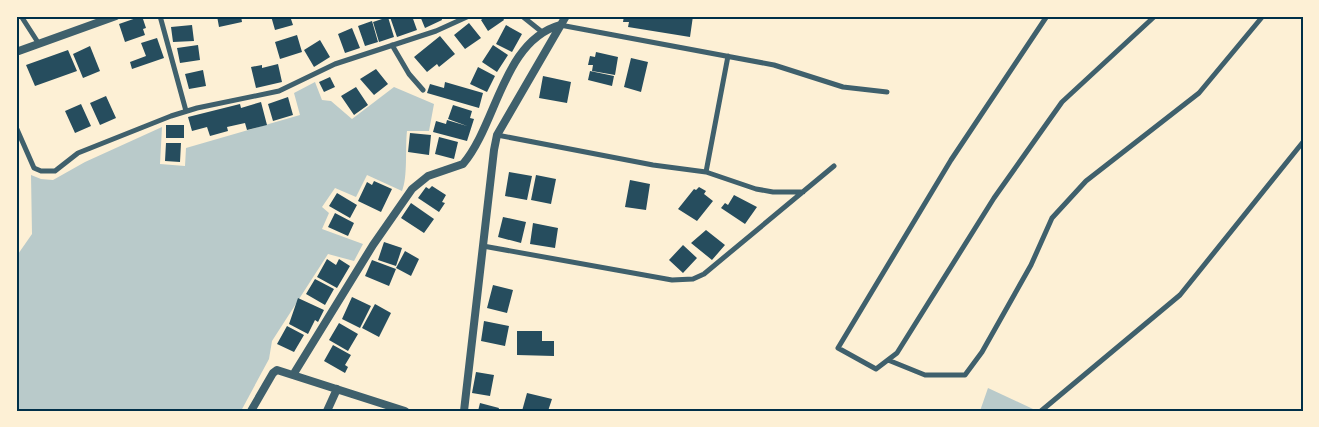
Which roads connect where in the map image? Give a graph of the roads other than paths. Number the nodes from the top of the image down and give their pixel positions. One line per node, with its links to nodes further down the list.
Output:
1 (22, 16): 12 (street)
2 (116, 16): 12 (street)
3 (160, 16): 18 (street)
4 (469, 16): 13 (street)
5 (522, 16): 11 (street)
6 (566, 16): 10 (street)
7 (1048, 16): 26 (street)
8 (1155, 16): 26 (street)
9 (1264, 16): 26 (street)
10 (560, 25): 11 (street); 15 (street); 20 (street)
11 (542, 32): 27 (street)
12 (39, 44): 14 (street)
13 (392, 45): 16 (street); 18 (street)
14 (16, 52)
15 (728, 56): 17 (street); 23 (street)
16 (422, 90)
17 (887, 92)
18 (186, 110): 19 (street)
19 (16, 127)
20 (497, 135): 23 (street); 25 (street)
21 (1303, 142): 33 (street)
22 (834, 166): 24 (street)
23 (706, 172): 24 (street)
24 (803, 192): 25 (street)
25 (483, 246): 32 (street)
26 (888, 360)
27 (294, 375): 28 (street); 29 (street)
28 (337, 389): 30 (street); 31 (street)
29 (251, 411)
30 (327, 411)
31 (405, 411)
32 (464, 411)
33 (1041, 411)

